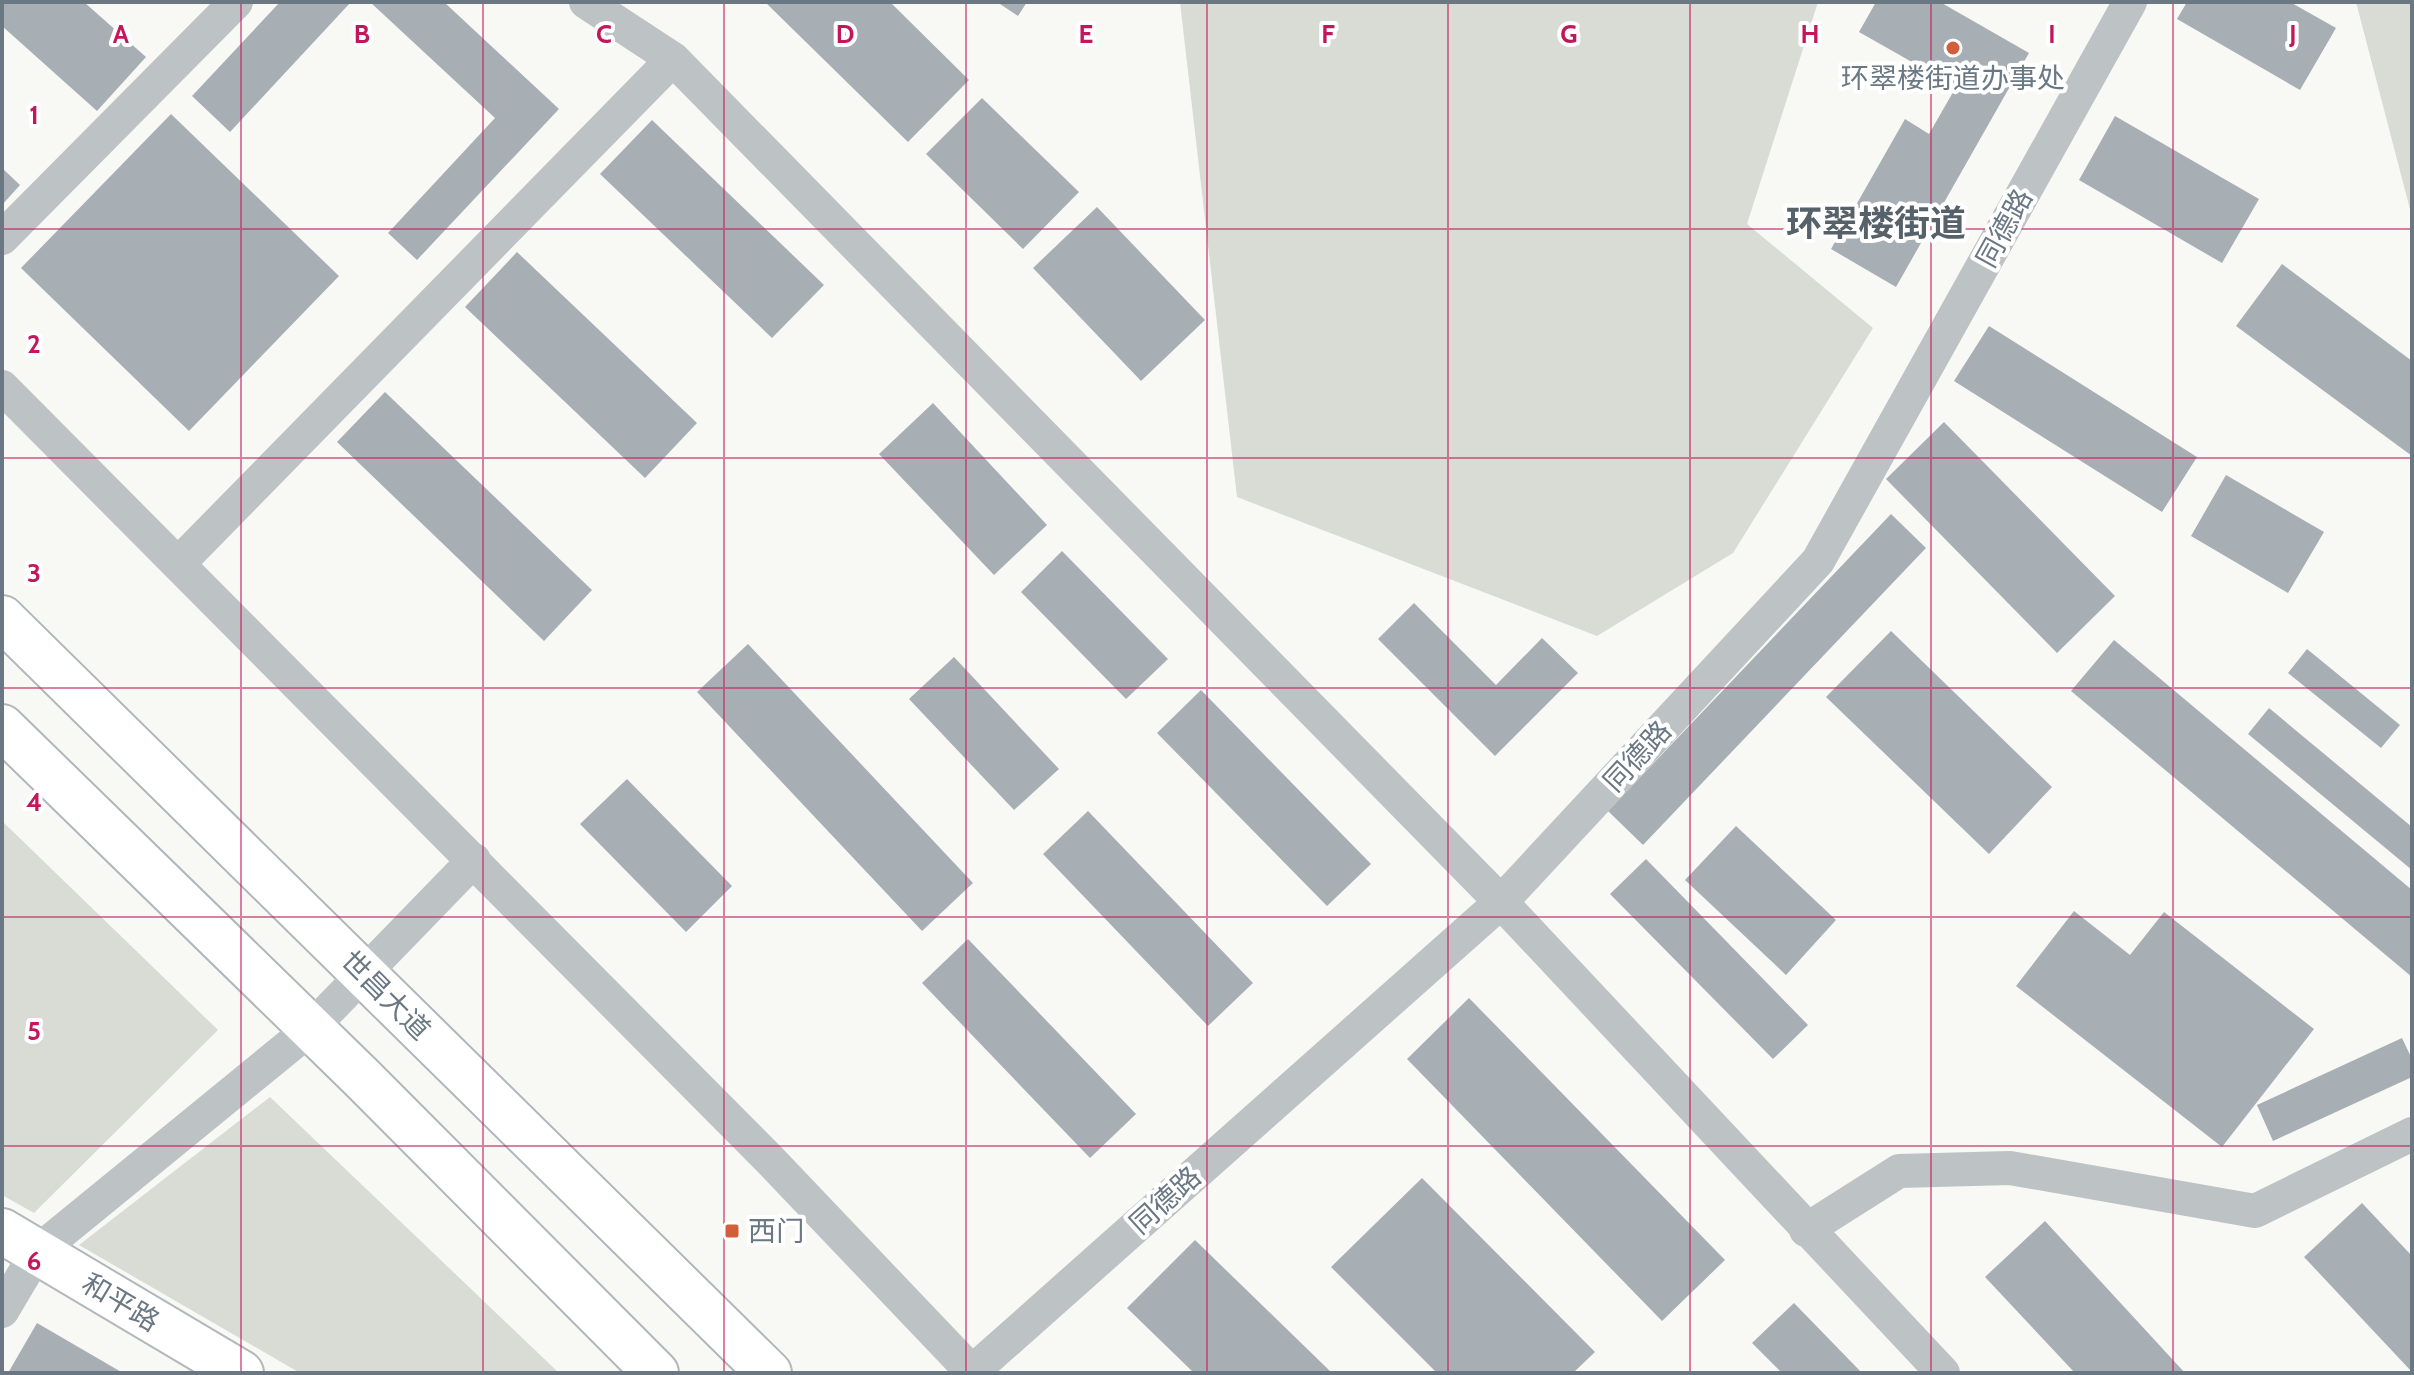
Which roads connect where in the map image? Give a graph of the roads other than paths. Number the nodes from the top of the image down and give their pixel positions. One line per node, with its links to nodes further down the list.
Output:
1 (236, 2): 5 (street)
2 (586, 2): 4 (street)
3 (2130, 2): 11 (street, 同德路)
4 (673, 59): 7 (street); 11 (street)
5 (2, 238)
6 (2, 387): 7 (street)
7 (178, 564): 10 (street)
8 (2, 618): 12 (main road, 世昌大道)
9 (2, 727): 13 (main road)
10 (474, 860): 12 (street); 18 (street)
11 (1501, 902): 15 (street); 18 (street, 同德路)
12 (366, 974): 13 (street); 21 (main road, 世昌大道)
13 (310, 1029): 16 (street); 20 (main road)
14 (2412, 1134): 15 (street)
15 (1806, 1230): 22 (street)
16 (19, 1241): 17 (street); 19 (main road, 和平路)
17 (2, 1311)
18 (973, 1372)
19 (241, 1373)
20 (656, 1373)
21 (769, 1373)
22 (1943, 1373)

